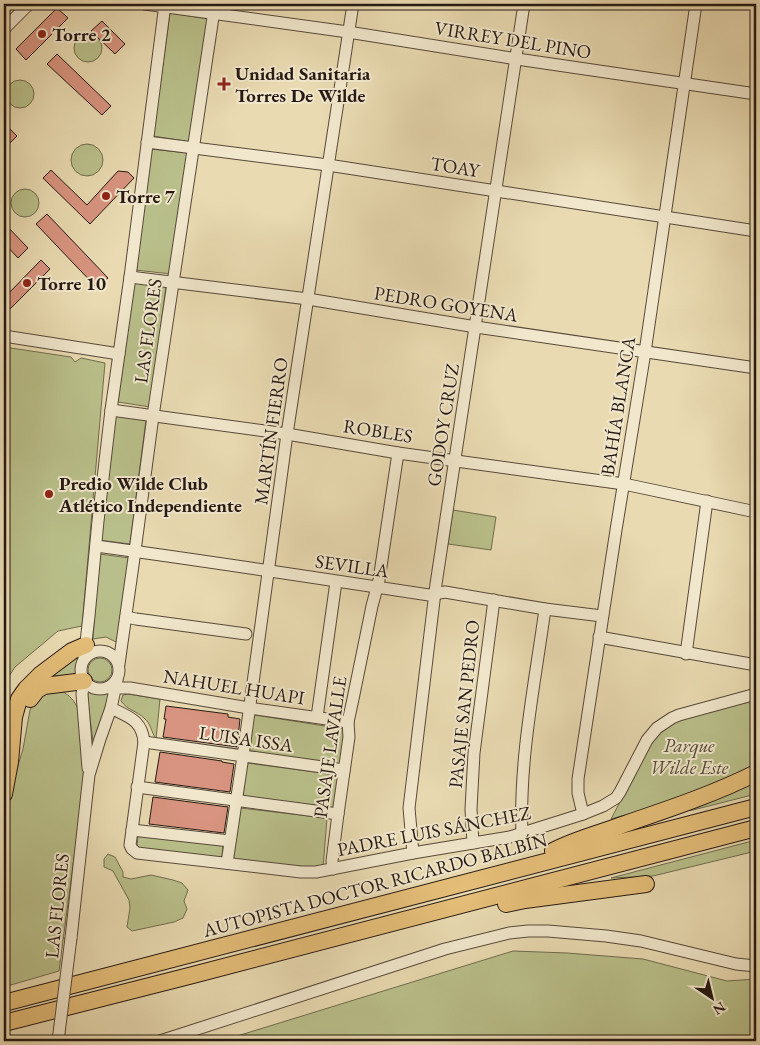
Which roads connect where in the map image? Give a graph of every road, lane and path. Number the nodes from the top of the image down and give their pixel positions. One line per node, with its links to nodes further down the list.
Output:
1 (29, 4): 8 (street)
2 (145, 4): 6 (street, VIRREY DEL PINO)
3 (352, 4): 9 (street, MARTÍN FIERRO)
4 (524, 4): 10 (street, GODOY CRUZ)
5 (696, 4): 11 (street, BAHÍA BLANCA)
6 (165, 5): 7 (street, VIRREY DEL PINO); 13 (street, LAS FLORES)
7 (215, 8): 9 (street, VIRREY DEL PINO); 14 (street, LAS FLORES)
8 (4, 28)
9 (348, 32): 10 (street, VIRREY DEL PINO); 15 (street, MARTÍN FIERRO)
10 (516, 59): 11 (street, VIRREY DEL PINO); 16 (street, GODOY CRUZ)
11 (684, 84): 12 (street, VIRREY DEL PINO); 17 (street, BAHÍA BLANCA)
12 (756, 94)
13 (147, 142): 14 (street, TOAY); 19 (street, LAS FLORES)
14 (194, 148): 15 (street, TOAY); 20 (street, LAS FLORES)
15 (328, 165): 16 (street, TOAY); 21 (street, MARTÍN FIERRO)
16 (496, 192): 17 (street, TOAY); 22 (street, GODOY CRUZ)
17 (664, 218): 18 (street, TOAY); 24 (street, BAHÍA BLANCA)
18 (756, 231)
19 (130, 277): 20 (street, PEDRO GOYENA); 25 (street, LAS FLORES)
20 (173, 282): 21 (street, PEDRO GOYENA); 28 (street, LAS FLORES)
21 (308, 299): 22 (street, PEDRO GOYENA); 29 (street, MARTÍN FIERRO)
22 (476, 327): 24 (street, PEDRO GOYENA); 31 (street, GODOY CRUZ)
23 (4, 336): 25 (street)
24 (644, 352): 26 (street, PEDRO GOYENA); 32 (street, BAHÍA BLANCA)
25 (119, 354): 27 (street, LAS FLORES)
26 (756, 368)
27 (111, 410): 28 (street, ROBLES); 35 (street, LAS FLORES)
28 (153, 416): 29 (street, ROBLES); 36 (street, LAS FLORES)
29 (288, 434): 30 (street, ROBLES); 37 (street, MARTÍN FIERRO)
30 (398, 452): 31 (street, ROBLES); 39 (street, PASAJE LAVALLE)
31 (455, 460): 32 (street, ROBLES); 40 (street, GODOY CRUZ)
32 (624, 484): 33 (street, ROBLES); 43 (street, BAHÍA BLANCA)
33 (706, 501): 34 (street, ROBLES); 48 (street)
34 (756, 512)
35 (96, 546): 36 (street, SEVILLA); 47 (street, LAS FLORES)
36 (136, 552): 37 (street, SEVILLA); 44 (street, LAS FLORES)
37 (268, 570): 38 (street, SEVILLA); 55 (street, MARTÍN FIERRO)
38 (336, 582): 39 (street, SEVILLA); 56 (street)
39 (377, 587): 40 (street, SEVILLA); 57 (street, PASAJE LAVALLE)
40 (435, 594): 41 (street, SEVILLA); 75 (street, GODOY CRUZ)
41 (494, 600): 42 (street, SEVILLA); 74 (street, PASAJE SAN PEDRO)
42 (546, 609): 43 (street, SEVILLA); 72 (street)
43 (602, 616): 46 (street, BAHÍA BLANCA)
44 (126, 617): 45 (street); 49 (street, LAS FLORES)
45 (246, 634)
46 (599, 637): 48 (street); 69 (street, BAHÍA BLANCA)
47 (85, 652): 49 (street); 51 (street); 60 (highway)
48 (686, 654): 50 (street)
49 (119, 664): 52 (street)
50 (756, 666)
51 (84, 681): 52 (street); 60 (highway); 63 (street, LAS FLORES)
52 (114, 685): 54 (street, LAS FLORES); 55 (street, NAHUEL HUAPI)
53 (756, 694): 69 (street, PADRE LUIS SÁNCHEZ)
54 (111, 708): 58 (street); 63 (street, LAS FLORES)
55 (249, 708): 56 (street, NAHUEL HUAPI); 59 (street, MARTÍN FIERRO)
56 (317, 718): 57 (street, NAHUEL HUAPI)
57 (348, 722): 61 (street, PASAJE LAVALLE)
58 (144, 742): 59 (street, LUISA ISSA); 64 (street)
59 (243, 756): 61 (street, LUISA ISSA); 66 (street, MARTÍN FIERRO)
60 (10, 762): 65 (highway)
61 (344, 770): 68 (street, PASAJE LAVALLE)
62 (756, 773): 77 (highway)
63 (89, 775): 84 (street, LAS FLORES, bridge)
64 (138, 787): 66 (street); 71 (street)
65 (4, 794)
66 (236, 800): 68 (street); 73 (street, MARTÍN FIERRO)
67 (756, 807): 77 (highway, AUTOPISTA DOCTOR RICARDO BALBÍN)
68 (338, 814): 78 (street, PASAJE LAVALLE)
69 (583, 814): 72 (street, PADRE LUIS SÁNCHEZ)
70 (756, 828): 80 (highway)
71 (132, 830): 73 (street); 76 (street, PADRE LUIS SÁNCHEZ)
72 (522, 834): 74 (street, PADRE LUIS SÁNCHEZ)
73 (230, 841): 76 (street, MARTÍN FIERRO)
74 (473, 843): 75 (street, PADRE LUIS SÁNCHEZ)
75 (413, 853): 78 (street, PADRE LUIS SÁNCHEZ)
76 (227, 863): 78 (street, PADRE LUIS SÁNCHEZ)
77 (524, 866): 82 (highway, AUTOPISTA DOCTOR RICARDO BALBÍN)
78 (333, 869)
79 (646, 884): 80 (highway)
80 (413, 918): 83 (highway)
81 (756, 966): 85 (street)
82 (4, 1002)
83 (4, 1023)
84 (58, 1041)
85 (160, 1041)

